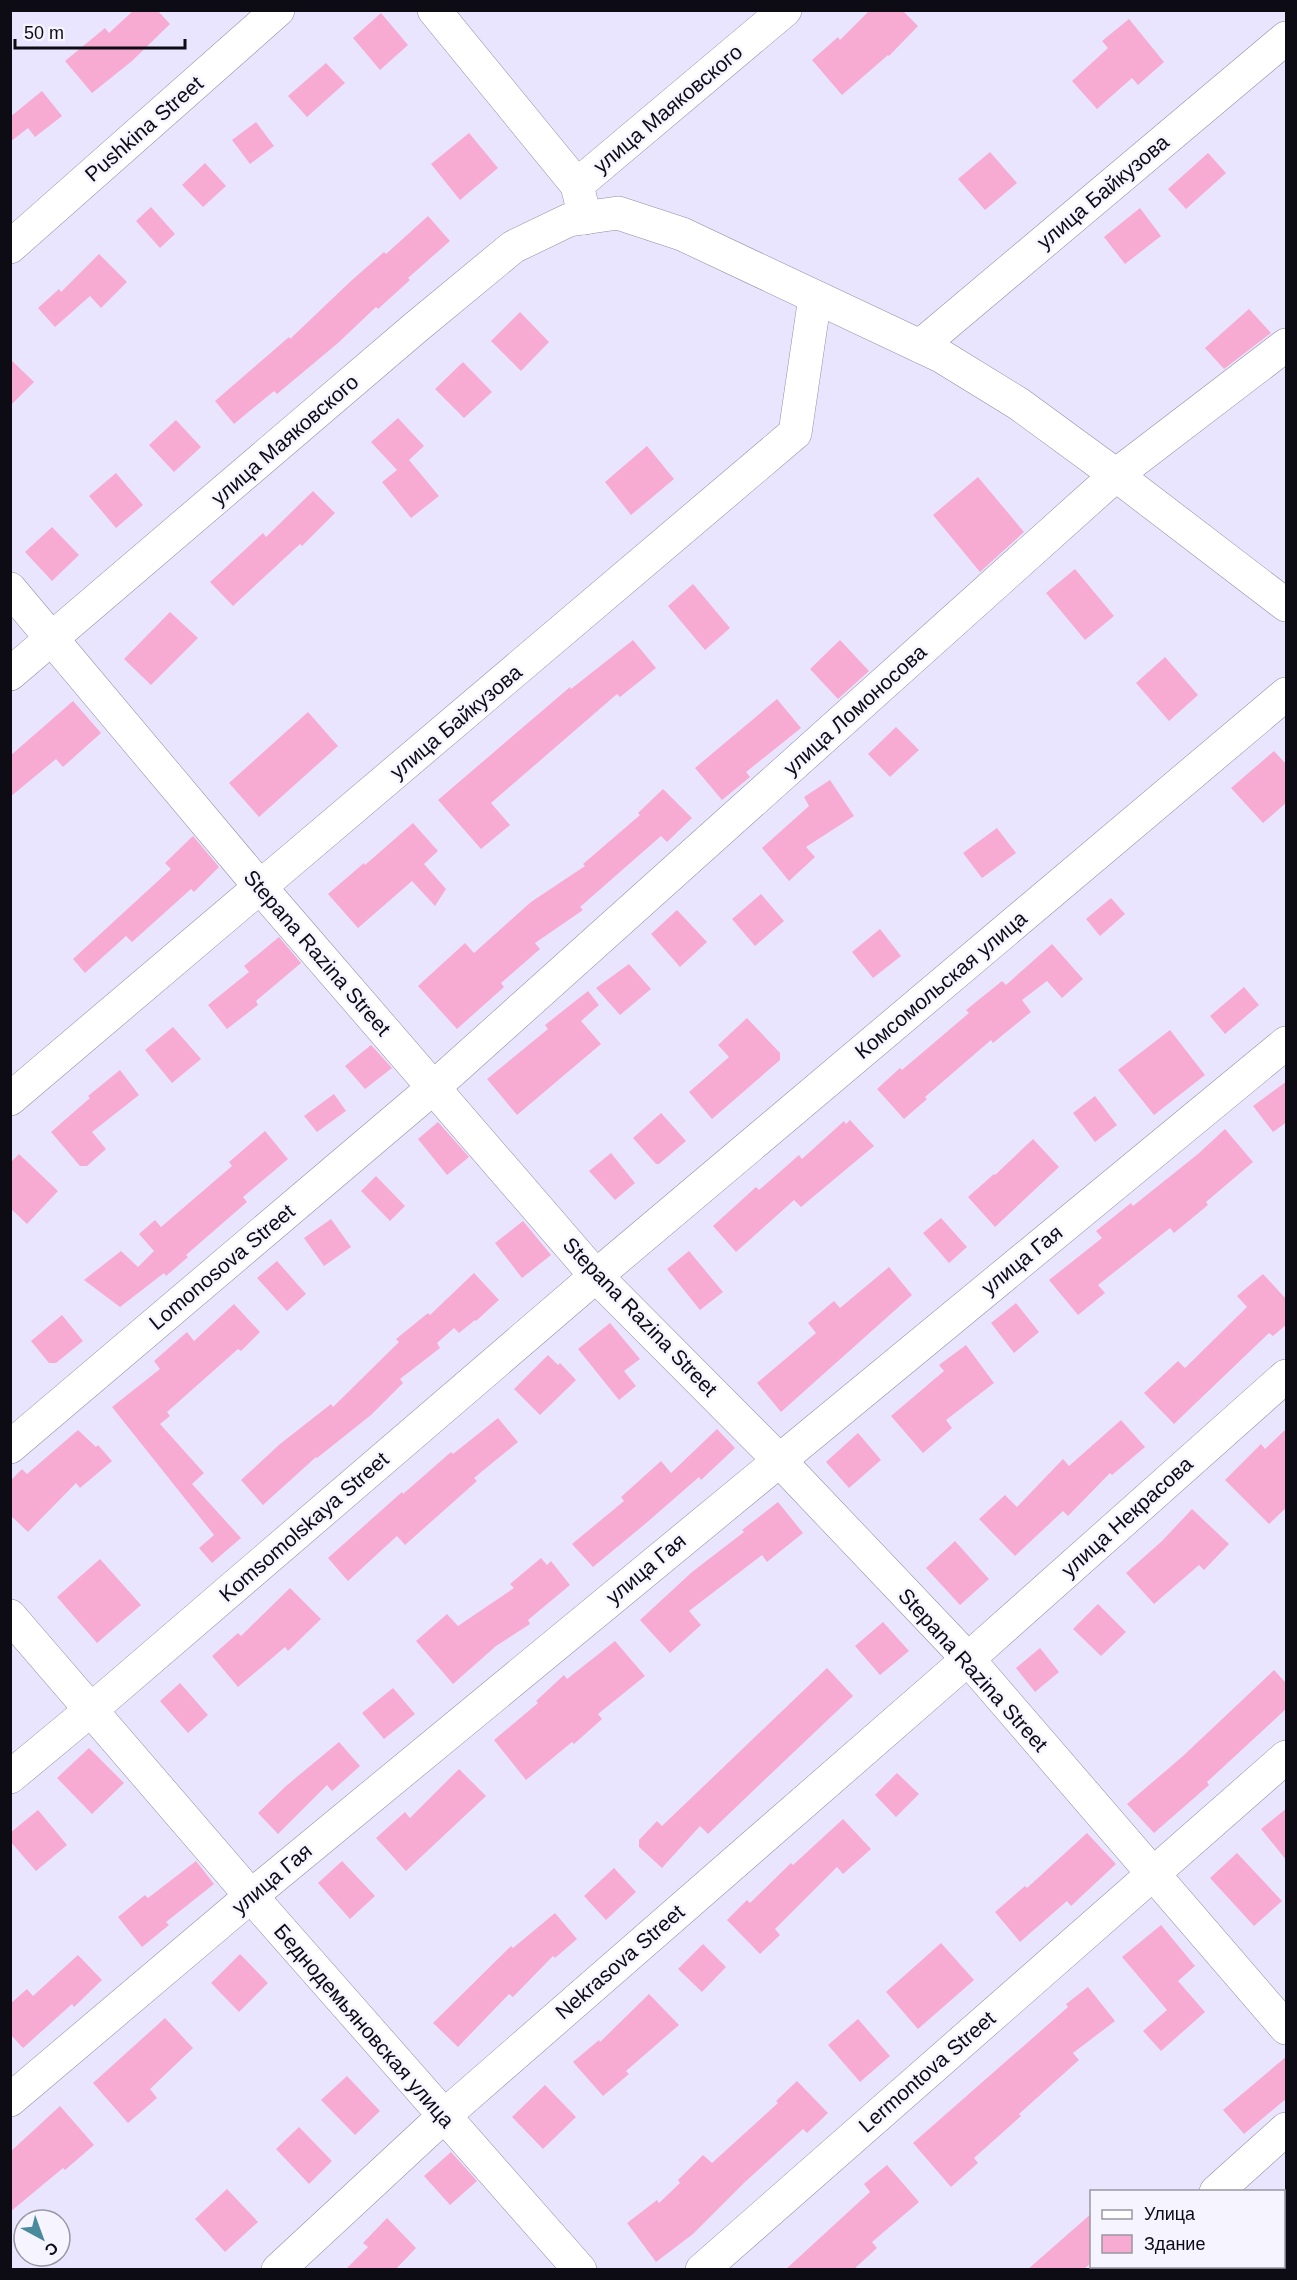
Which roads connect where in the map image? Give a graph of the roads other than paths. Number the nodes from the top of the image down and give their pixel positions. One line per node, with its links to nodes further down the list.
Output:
1 (278, 10): 7 (street, Pushkina Street)
2 (785, 10): 5 (street, улица Маяковского)
3 (449, 16): 5 (street)
4 (1287, 38): 10 (street, улица Байкузова)
5 (577, 185): 6 (street, улица Маяковского)
6 (577, 219): 8 (street); 14 (street, улица Маяковского)
7 (10, 247)
8 (815, 297): 10 (street); 17 (street, улица Байкузова)
9 (1287, 345): 11 (street, улица Ломоносова)
10 (920, 346): 11 (street)
11 (1116, 475): 13 (street); 19 (street, улица Ломоносова)
12 (10, 590): 14 (street, Stepana Razina Street)
13 (1287, 605)
14 (52, 639): 15 (street, улица Маяковского); 17 (street, Stepana Razina Street)
15 (10, 674)
16 (1287, 694): 21 (street, Комсомольская улица)
17 (261, 888): 19 (street, Stepana Razina Street); 20 (street, улица Байкузова)
18 (1287, 1043): 24 (street, улица Гая)
19 (433, 1088): 21 (street, Stepana Razina Street); 23 (street, Lomonosova Street)
20 (10, 1099)
21 (596, 1276): 24 (street, Stepana Razina Street); 27 (street, Komsomolskaya Street)
22 (1287, 1376): 26 (street, улица Некрасова)
23 (10, 1447)
24 (778, 1460): 26 (street, Stepana Razina Street); 31 (street, улица Гая)
25 (10, 1616): 27 (street, Беднодемьяновская улица)
26 (968, 1659): 30 (street, Stepana Razina Street); 34 (street, Nekrasova Street)
27 (92, 1709): 29 (street, Komsomolskaya Street); 31 (street, Беднодемьяновская улица)
28 (1287, 1757): 30 (street, Lermontova Street)
29 (10, 1776)
30 (1152, 1874): 32 (street, Stepana Razina Street); 39 (street, Lermontova Street)
31 (251, 1896): 33 (street, улица Гая); 34 (street, Беднодемьяновская улица)
32 (1287, 2028)
33 (10, 2100)
34 (444, 2116): 37 (street, Nekrasova Street); 38 (street, Беднодемьяновская улица)
35 (1287, 2129): 36 (street)
36 (1218, 2190)
37 (278, 2270)
38 (580, 2270)
39 (702, 2270)

